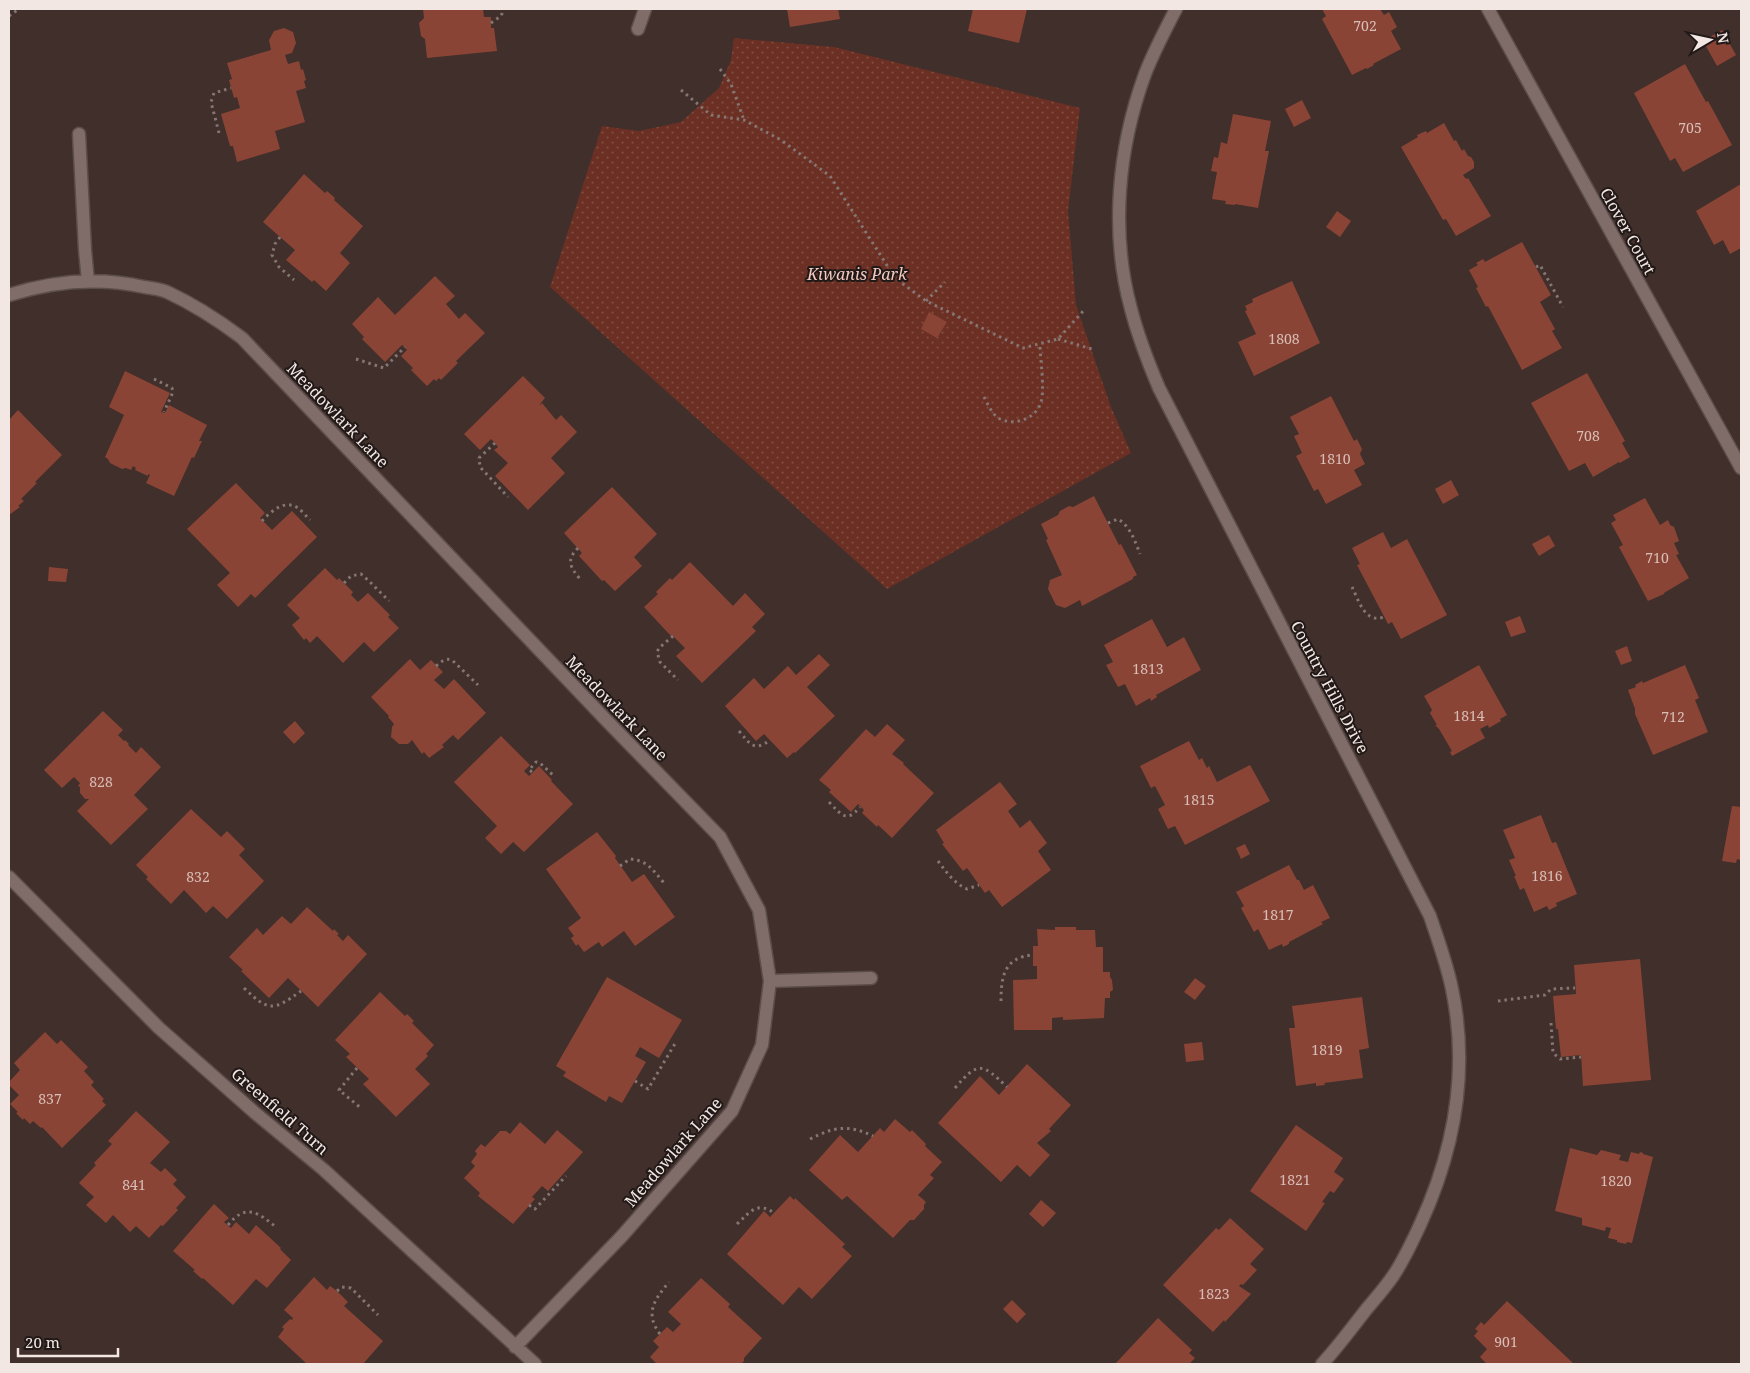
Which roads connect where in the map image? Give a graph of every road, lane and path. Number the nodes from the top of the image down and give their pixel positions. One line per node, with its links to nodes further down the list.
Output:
1 (19, 9): 6 (path)
2 (504, 9): 7 (path)
3 (645, 9): 8 (street)
4 (1176, 9): 89 (street, Country Hills Drive)
5 (1488, 9): 33 (street, Clover Court)
6 (9, 16)
7 (491, 23)
8 (638, 29)
9 (720, 69): 12 (path)
10 (231, 88): 13 (path)
11 (681, 90): 12 (path)
12 (744, 120): 21 (path)
13 (219, 133)
14 (80, 134): 18 (street)
15 (280, 237): 17 (path)
16 (1536, 267): 22 (path)
17 (294, 280)
18 (88, 281): 20 (street, Meadowlark Lane); 62 (street, Meadowlark Lane)
19 (945, 282): 21 (path)
20 (9, 295)
21 (926, 301): 25 (path)
22 (1563, 307)
23 (1085, 309): 24 (path)
24 (1058, 339): 25 (path); 27 (path)
25 (1040, 344): 30 (path)
26 (405, 347): 28 (path)
27 (1095, 350)
28 (356, 359)
29 (154, 379): 31 (path)
30 (984, 397)
31 (164, 412)
32 (495, 443): 34 (path)
33 (1741, 468)
34 (508, 497)
35 (310, 520): 36 (path)
36 (262, 521)
37 (1108, 523): 39 (path)
38 (578, 548): 40 (path)
39 (1140, 554)
40 (580, 579)
41 (344, 583): 43 (path)
42 (1352, 587): 44 (path)
43 (389, 601)
44 (1384, 618)
45 (673, 636): 47 (path)
46 (436, 666): 48 (path)
47 (678, 680)
48 (478, 685)
49 (739, 732): 50 (path)
50 (770, 740)
51 (532, 772): 52 (path)
52 (555, 778)
53 (829, 802): 54 (path)
54 (860, 807)
55 (938, 862): 59 (path)
56 (620, 866): 58 (path)
57 (9, 877): 88 (street, Greenfield Turn)
58 (664, 883)
59 (979, 885)
60 (1033, 955): 66 (path)
61 (871, 978): 62 (street)
62 (770, 980): 88 (street, Meadowlark Lane)
63 (244, 988): 65 (path)
64 (1575, 988): 67 (path)
65 (301, 991)
66 (1001, 1001)
67 (1498, 1001)
68 (1551, 1023): 70 (path)
69 (676, 1042): 72 (path)
70 (1581, 1057)
71 (357, 1068): 75 (path)
72 (635, 1081)
73 (1006, 1087): 74 (path)
74 (955, 1088)
75 (362, 1109)
76 (873, 1136): 77 (path)
77 (810, 1139)
78 (566, 1176): 79 (path)
79 (529, 1205)
80 (774, 1213): 81 (path)
81 (737, 1224)
82 (228, 1225): 83 (path)
83 (277, 1228)
84 (669, 1282): 87 (path)
85 (337, 1291): 86 (path)
86 (378, 1315)
87 (660, 1334)
88 (515, 1347): 90 (street, Greenfield Turn)
89 (1324, 1363)
90 (535, 1364)

